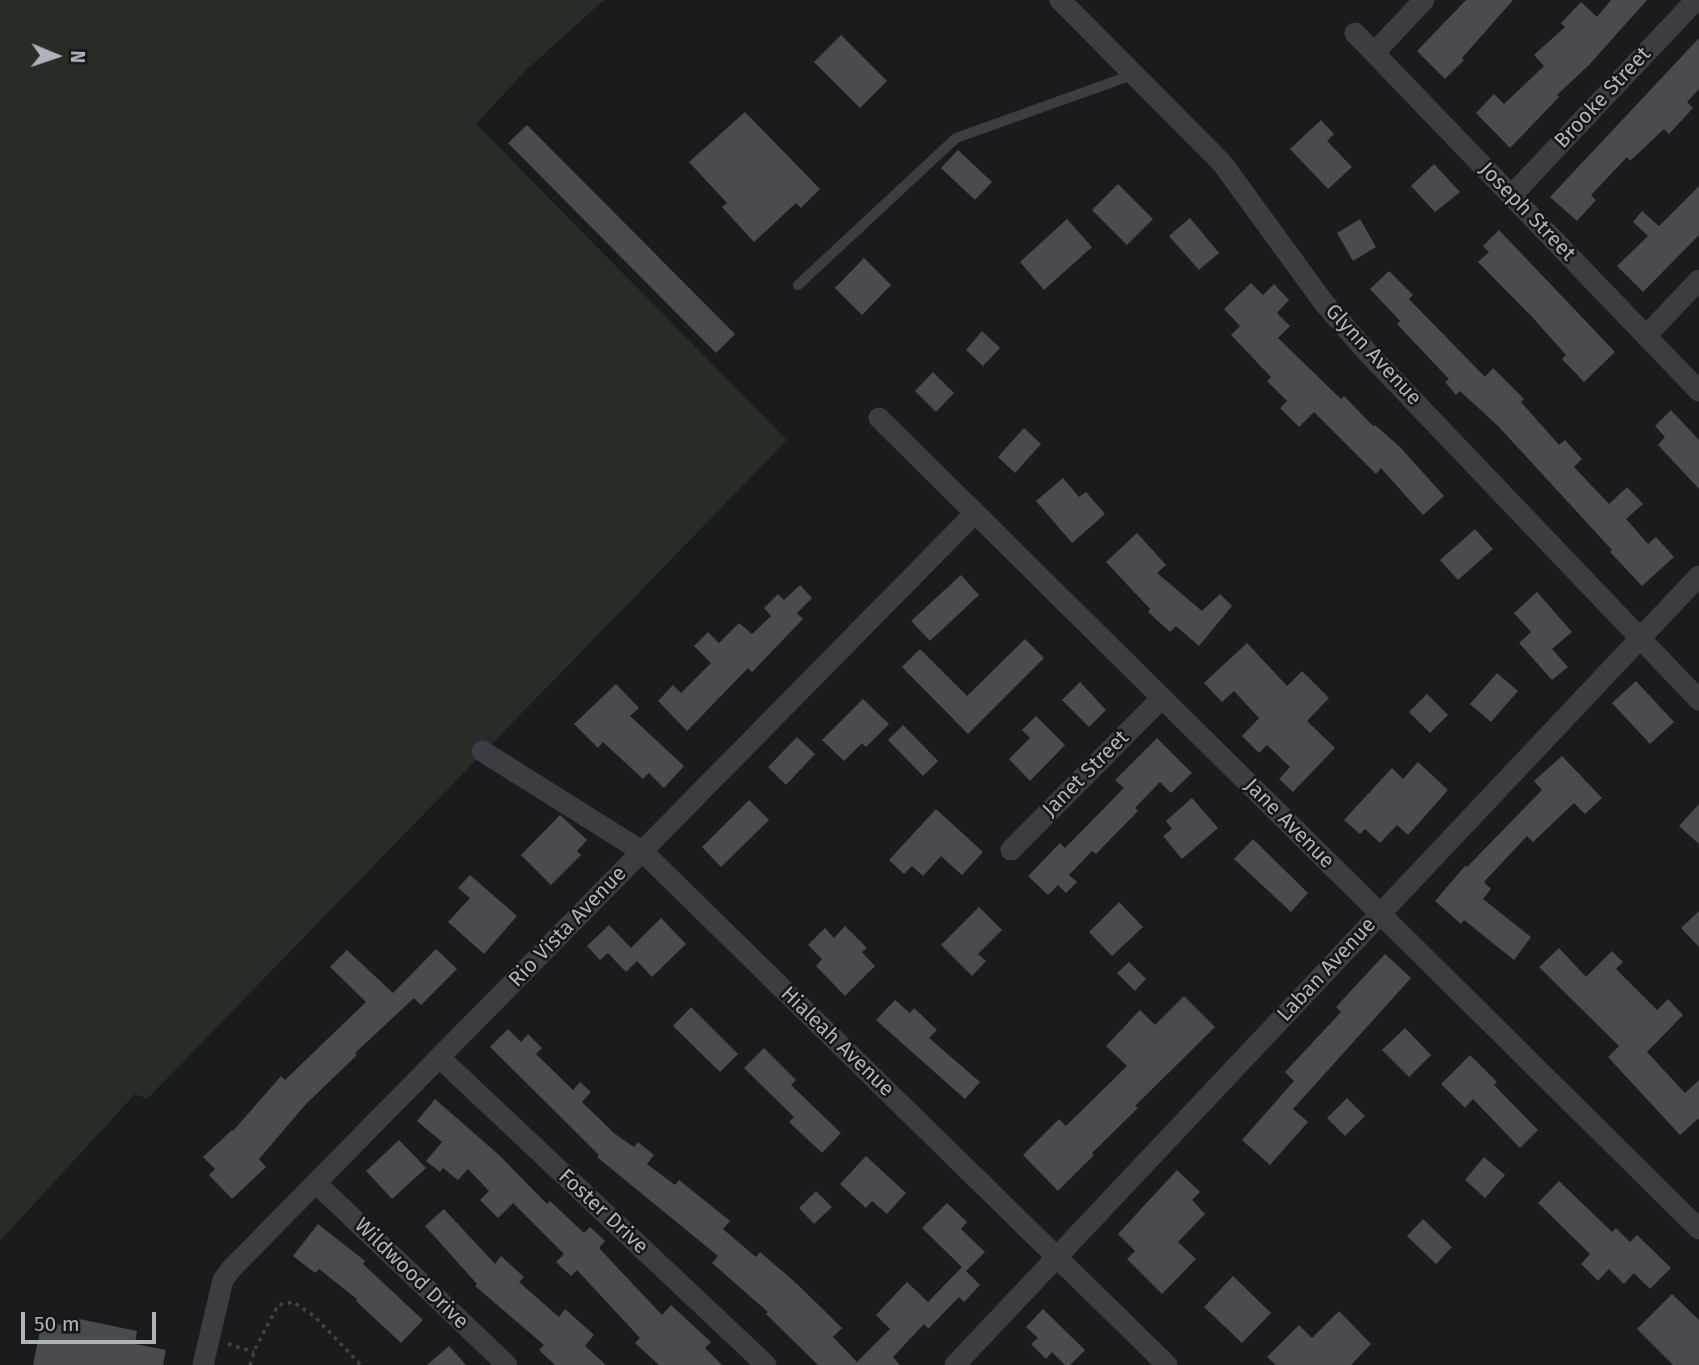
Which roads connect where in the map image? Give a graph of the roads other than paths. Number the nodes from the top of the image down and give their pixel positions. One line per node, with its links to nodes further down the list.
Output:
1 (1060, 0): 6 (street, Glynn Avenue)
2 (1424, 0): 5 (street)
3 (1696, 0): 7 (street, Brooke Street)
4 (1355, 33): 5 (street, Joseph Street)
5 (1374, 53): 7 (street, Joseph Street)
6 (1135, 74): 9 (lane); 15 (street, Glynn Avenue)
7 (1511, 195): 10 (street, Joseph Street)
8 (1699, 280): 10 (street)
9 (798, 285)
10 (1646, 336): 11 (street, Joseph Street)
11 (1699, 391)
12 (879, 418): 13 (street, Jane Avenue)
13 (975, 513): 16 (street, Jane Avenue); 20 (street, Rio Vista Avenue)
14 (1699, 576): 15 (street, Laban Avenue)
15 (1640, 638): 17 (street, Glynn Avenue); 21 (street, Laban Avenue)
16 (1162, 698): 19 (street, Janet Street); 21 (street, Jane Avenue)
17 (1699, 700)
18 (482, 751): 20 (street, Hialeah Avenue)
19 (1011, 850)
20 (643, 852): 22 (street, Rio Vista Avenue); 25 (street, Hialeah Avenue)
21 (1380, 914): 24 (street, Jane Avenue); 25 (street, Laban Avenue)
22 (440, 1058): 23 (street, Rio Vista Avenue); 28 (street, Foster Drive)
23 (316, 1183): 26 (street, Rio Vista Avenue); 27 (street, Wildwood Drive)
24 (1699, 1229)
25 (1056, 1257): 29 (street, Laban Avenue); 30 (street, Hialeah Avenue)
26 (203, 1365)
27 (507, 1365)
28 (766, 1365)
29 (955, 1365)
30 (1167, 1365)

